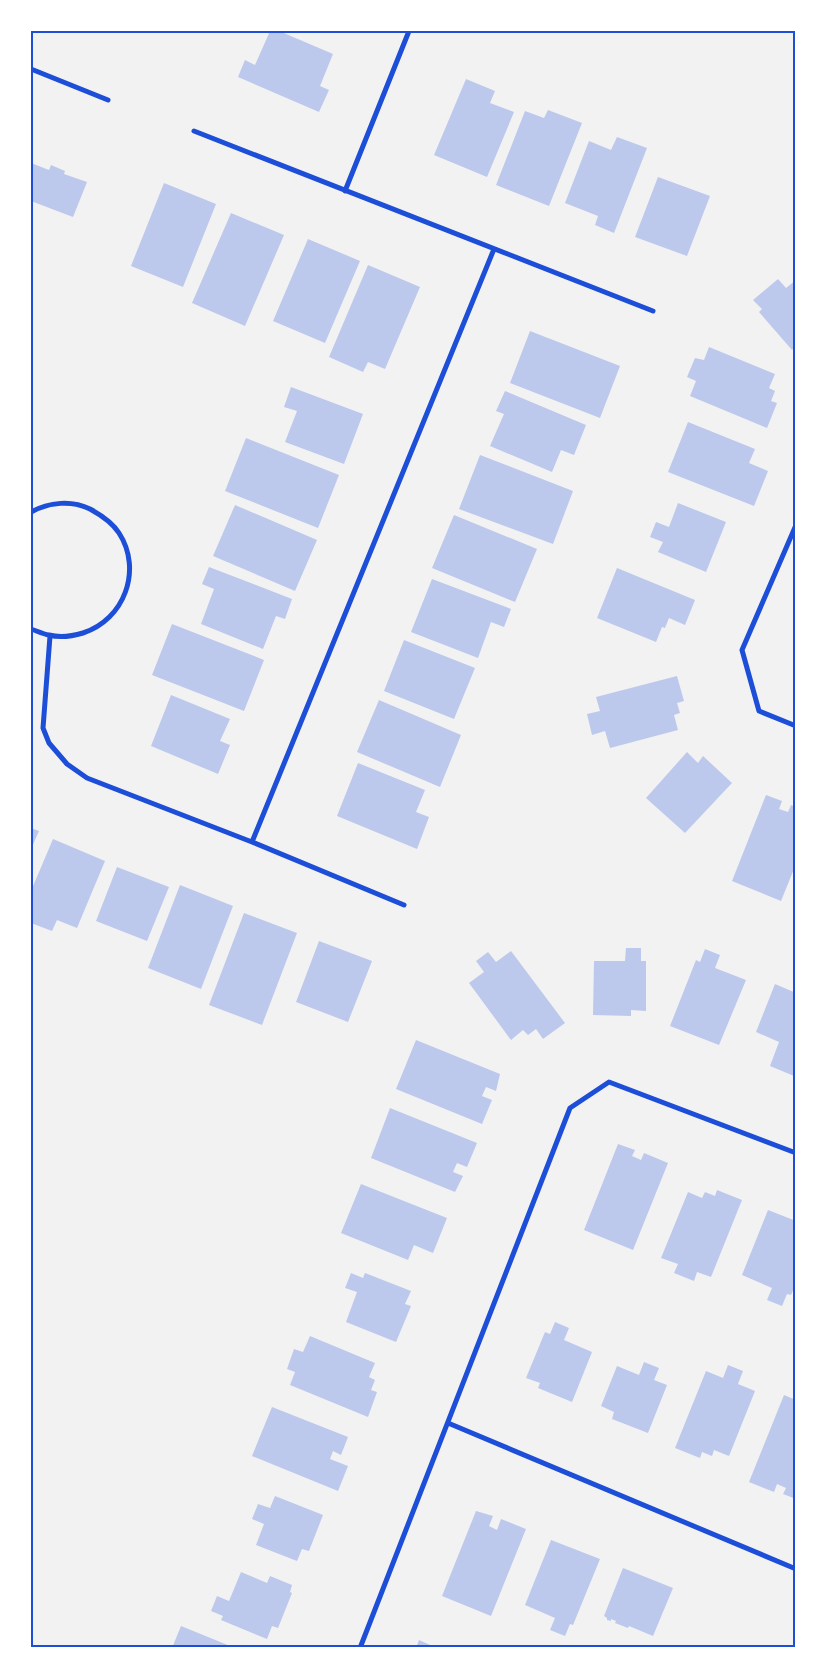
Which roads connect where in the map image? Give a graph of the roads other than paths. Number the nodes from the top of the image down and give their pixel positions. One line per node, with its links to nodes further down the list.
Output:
1 (409, 31): 5 (street)
2 (31, 69): 3 (street)
3 (108, 100)
4 (194, 132): 5 (street)
5 (345, 190): 6 (street)
6 (494, 249): 7 (street); 13 (street)
7 (653, 311)
8 (31, 512): 11 (street)
9 (796, 525): 12 (street)
10 (31, 629): 11 (street)
11 (50, 636): 13 (street)
12 (796, 726)
13 (252, 842): 14 (street)
14 (404, 905)
15 (796, 1153): 16 (street)
16 (448, 1423): 17 (street); 18 (street)
17 (796, 1569)
18 (360, 1648)

